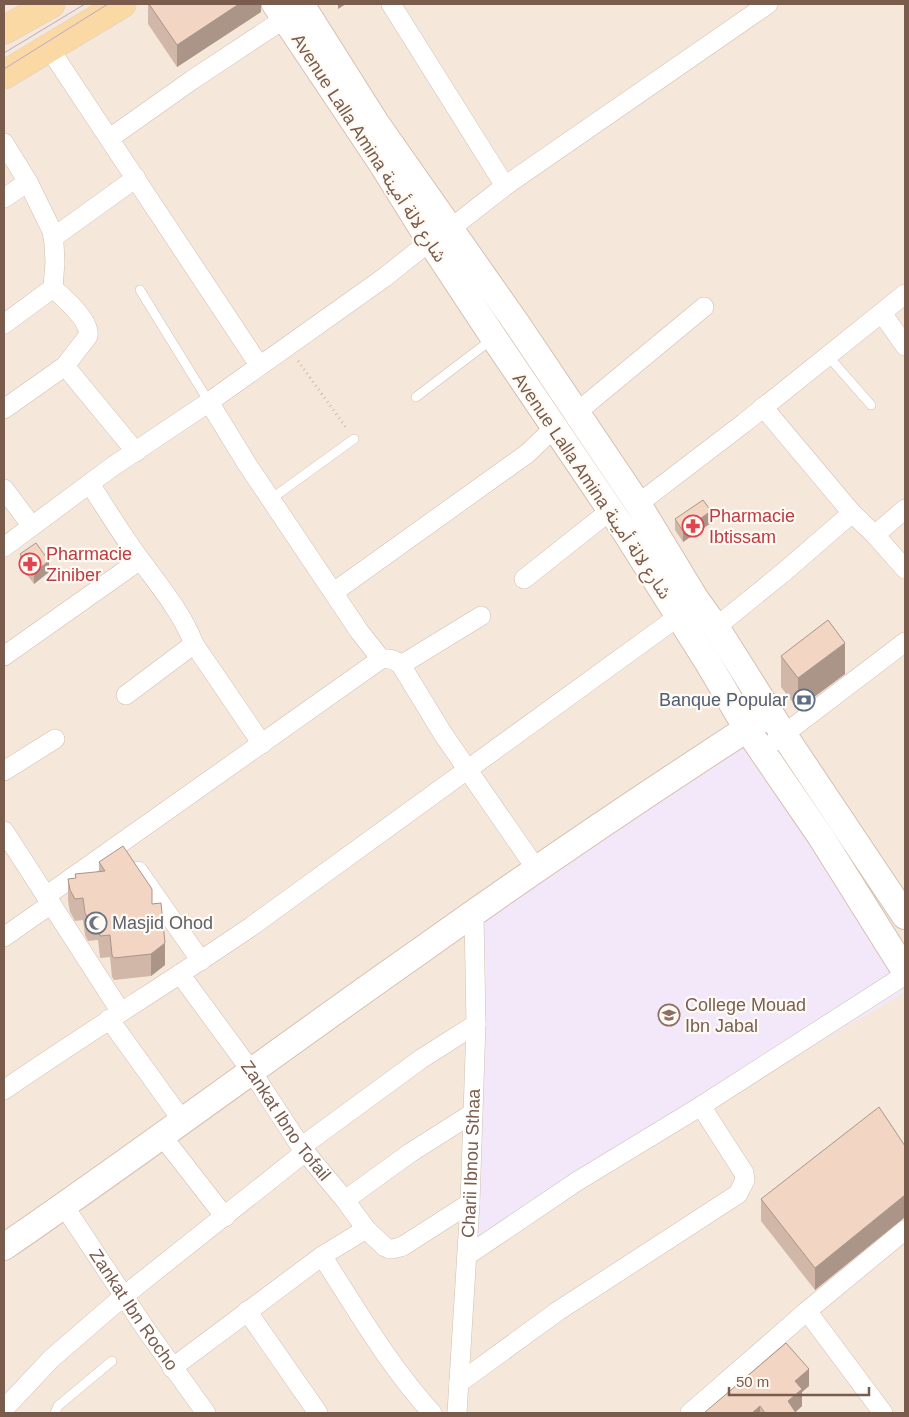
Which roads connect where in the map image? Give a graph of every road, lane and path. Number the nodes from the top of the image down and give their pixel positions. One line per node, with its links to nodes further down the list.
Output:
1 (50, 4): 6 (main road)
2 (122, 4): 7 (main road)
3 (391, 4): 13 (street)
4 (768, 4): 13 (street)
5 (287, 9): 9 (street); 15 (street, Avenue Lalla Amina شارع لالة أمينة)
6 (4, 30)
7 (49, 48): 8 (main road); 9 (street)
8 (4, 75)
9 (110, 138): 11 (street)
10 (4, 143): 12 (street)
11 (136, 178): 16 (street); 27 (street)
12 (28, 182): 14 (street); 16 (street)
13 (504, 186): 15 (street)
14 (4, 198)
15 (440, 235): 23 (street, Avenue Lalla Amina شارع لالة أمينة); 24 (street); 34 (street, Avenue Lalla Amina شارع لالة أمينة)
16 (54, 237): 17 (street)
17 (53, 288): 22 (street); 28 (street)
18 (140, 290): 30 (lane)
19 (905, 294): 21 (street)
20 (704, 306): 34 (street)
21 (882, 313): 25 (street); 26 (street)
22 (4, 324)
23 (494, 338): 29 (lane); 35 (street, Avenue Lalla Amina شارع لالة أمينة)
24 (287, 346): 27 (street); 36 (path)
25 (905, 346)
26 (828, 356): 31 (lane); 32 (street)
27 (259, 365): 30 (street)
28 (65, 366): 33 (street); 37 (street)
29 (416, 397)
30 (209, 402): 37 (street); 40 (street)
31 (871, 405)
32 (763, 407): 41 (street); 44 (street)
33 (4, 409)
34 (576, 413): 41 (street, Avenue Lalla Amina شارع لالة أمينة)
35 (554, 428): 43 (street, Avenue Lalla Amina شارع لالة أمينة); 51 (street)
36 (354, 438): 40 (lane)
37 (136, 452): 38 (street)
38 (90, 484): 45 (street); 48 (street)
39 (4, 489): 45 (street)
40 (271, 499): 51 (street)
41 (638, 504): 54 (street, Avenue Lalla Amina شارع لالة أمينة)
42 (905, 509): 46 (street)
43 (611, 510): 50 (street); 53 (street, Avenue Lalla Amina شارع لالة أمينة)
44 (852, 513): 46 (street); 54 (street)
45 (32, 526): 47 (street)
46 (875, 535): 49 (street)
47 (4, 547)
48 (140, 560): 56 (street); 57 (street)
49 (905, 569)
50 (524, 579)
51 (334, 592): 58 (street)
52 (481, 616): 59 (street)
53 (679, 616): 62 (street, Avenue Lalla Amina شارع لالة أمينة); 66 (street)
54 (716, 626): 61 (street, Avenue Lalla Amina شارع لالة أمينة)
55 (905, 642): 61 (street)
56 (194, 644): 60 (street); 64 (street)
57 (4, 656)
58 (382, 659): 59 (street); 64 (street)
59 (401, 665): 66 (street)
60 (126, 695)
61 (777, 724): 62 (street); 65 (street); 73 (street, Avenue Lalla Amina شارع لالة أمينة)
62 (747, 729): 65 (street, Avenue Lalla Amina شارع لالة أمينة); 70 (street)
63 (55, 739): 67 (street)
64 (262, 744): 69 (street)
65 (762, 750): 75 (street, Avenue Lalla Amina شارع لالة أمينة)
66 (468, 768): 70 (street); 76 (street)
67 (4, 771)
68 (4, 831): 71 (street)
69 (119, 844): 71 (street); 76 (street)
70 (537, 870): 72 (street)
71 (48, 900): 74 (street); 79 (street)
72 (474, 914): 80 (street, Charii Ibnou Sthaa); 81 (street)
73 (905, 916)
74 (4, 937)
75 (901, 953)
76 (201, 961): 77 (street)
77 (180, 974): 79 (street); 81 (street, Zankat Ibno Tofail)
78 (905, 975): 83 (street)
79 (115, 1016): 82 (street); 85 (street)
80 (476, 1024): 84 (street, Charii Ibnou Sthaa); 87 (street)
81 (252, 1072): 85 (street); 87 (street, Zankat Ibno Tofail)
82 (4, 1090)
83 (701, 1106): 95 (street); 102 (street)
84 (473, 1113): 88 (street); 89 (street, Charii Ibnou Sthaa)
85 (182, 1120): 86 (street)
86 (162, 1136): 90 (street); 91 (street)
87 (303, 1149): 88 (street, Zankat Ibno Tofail); 91 (street)
88 (345, 1200): 92 (street, Zankat Ibno Tofail)
89 (470, 1203): 92 (street, Zankat Ibno Tofail); 95 (street, Charii Ibnou Sthaa)
90 (64, 1206): 94 (street); 97 (street, Zankat Ibn Rocho)
91 (225, 1217): 97 (street)
92 (366, 1229): 96 (street)
93 (905, 1230): 99 (street)
94 (4, 1247)
95 (468, 1255): 102 (street, Charii Ibnou Sthaa)
96 (322, 1256): 98 (street); 107 (street)
97 (125, 1295): 101 (street, Zankat Ibn Rocho); 103 (street)
98 (247, 1311): 101 (street); 106 (street)
99 (807, 1311): 109 (street); 110 (street)
100 (112, 1361): 104 (lane)
101 (172, 1368): 105 (street, Zankat Ibn Rocho)
102 (459, 1382): 108 (street, Charii Ibnou Sthaa)
103 (4, 1409)
104 (55, 1413)
105 (206, 1413)
106 (318, 1413)
107 (432, 1413)
108 (457, 1413)
109 (690, 1413)
110 (883, 1413)

